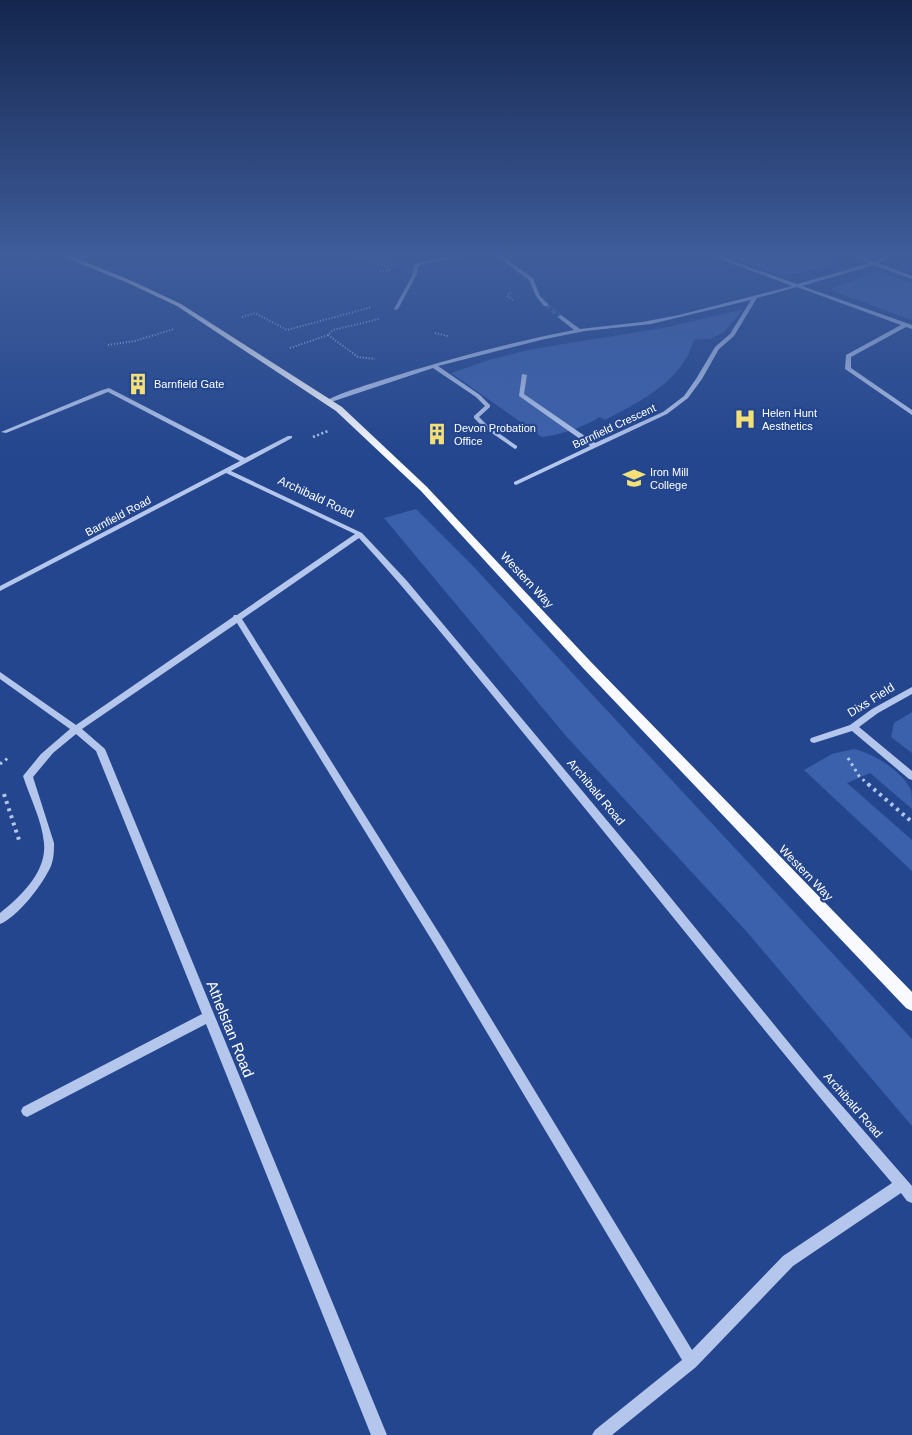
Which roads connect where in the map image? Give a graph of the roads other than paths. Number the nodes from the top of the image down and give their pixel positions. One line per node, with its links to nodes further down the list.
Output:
1 (206, 322): 11 (main road, Western Way)
2 (567, 322): 8 (street)
3 (652, 322): 8 (street)
4 (740, 322): 15 (street, Barnfield Crescent)
5 (896, 322): 6 (street)
6 (905, 325): 7 (street); 12 (street)
7 (912, 328)
8 (579, 331): 9 (street)
9 (434, 366): 11 (street); 16 (street)
10 (524, 375): 15 (street)
11 (329, 401): 30 (main road, Western Way)
12 (912, 413)
13 (4, 432): 17 (street)
14 (290, 437): 17 (street, Barnfield Road)
15 (595, 446): 19 (street, Barnfield Crescent)
16 (515, 447)
17 (245, 461): 18 (street, Barnfield Road)
18 (226, 471): 20 (street, Archibald Road); 21 (street, Barnfield Road)
19 (516, 483)
20 (360, 534): 22 (street); 33 (street, Archibald Road)
21 (0, 589)
22 (237, 617): 26 (street); 35 (street)
23 (0, 675): 26 (street, Athelstan Road)
24 (912, 690): 25 (street, Dixs Field)
25 (853, 727): 27 (street, Dixs Field); 28 (street)
26 (76, 728): 29 (street); 31 (street, Athelstan Road)
27 (814, 740)
28 (912, 776)
29 (0, 919)
30 (912, 1003)
31 (209, 1016): 32 (street); 36 (street, Athelstan Road)
32 (27, 1111)
33 (902, 1184): 34 (street, Archibald Road); 35 (street)
34 (912, 1196)
35 (691, 1362): 37 (street)
36 (379, 1435)
37 (600, 1435)

